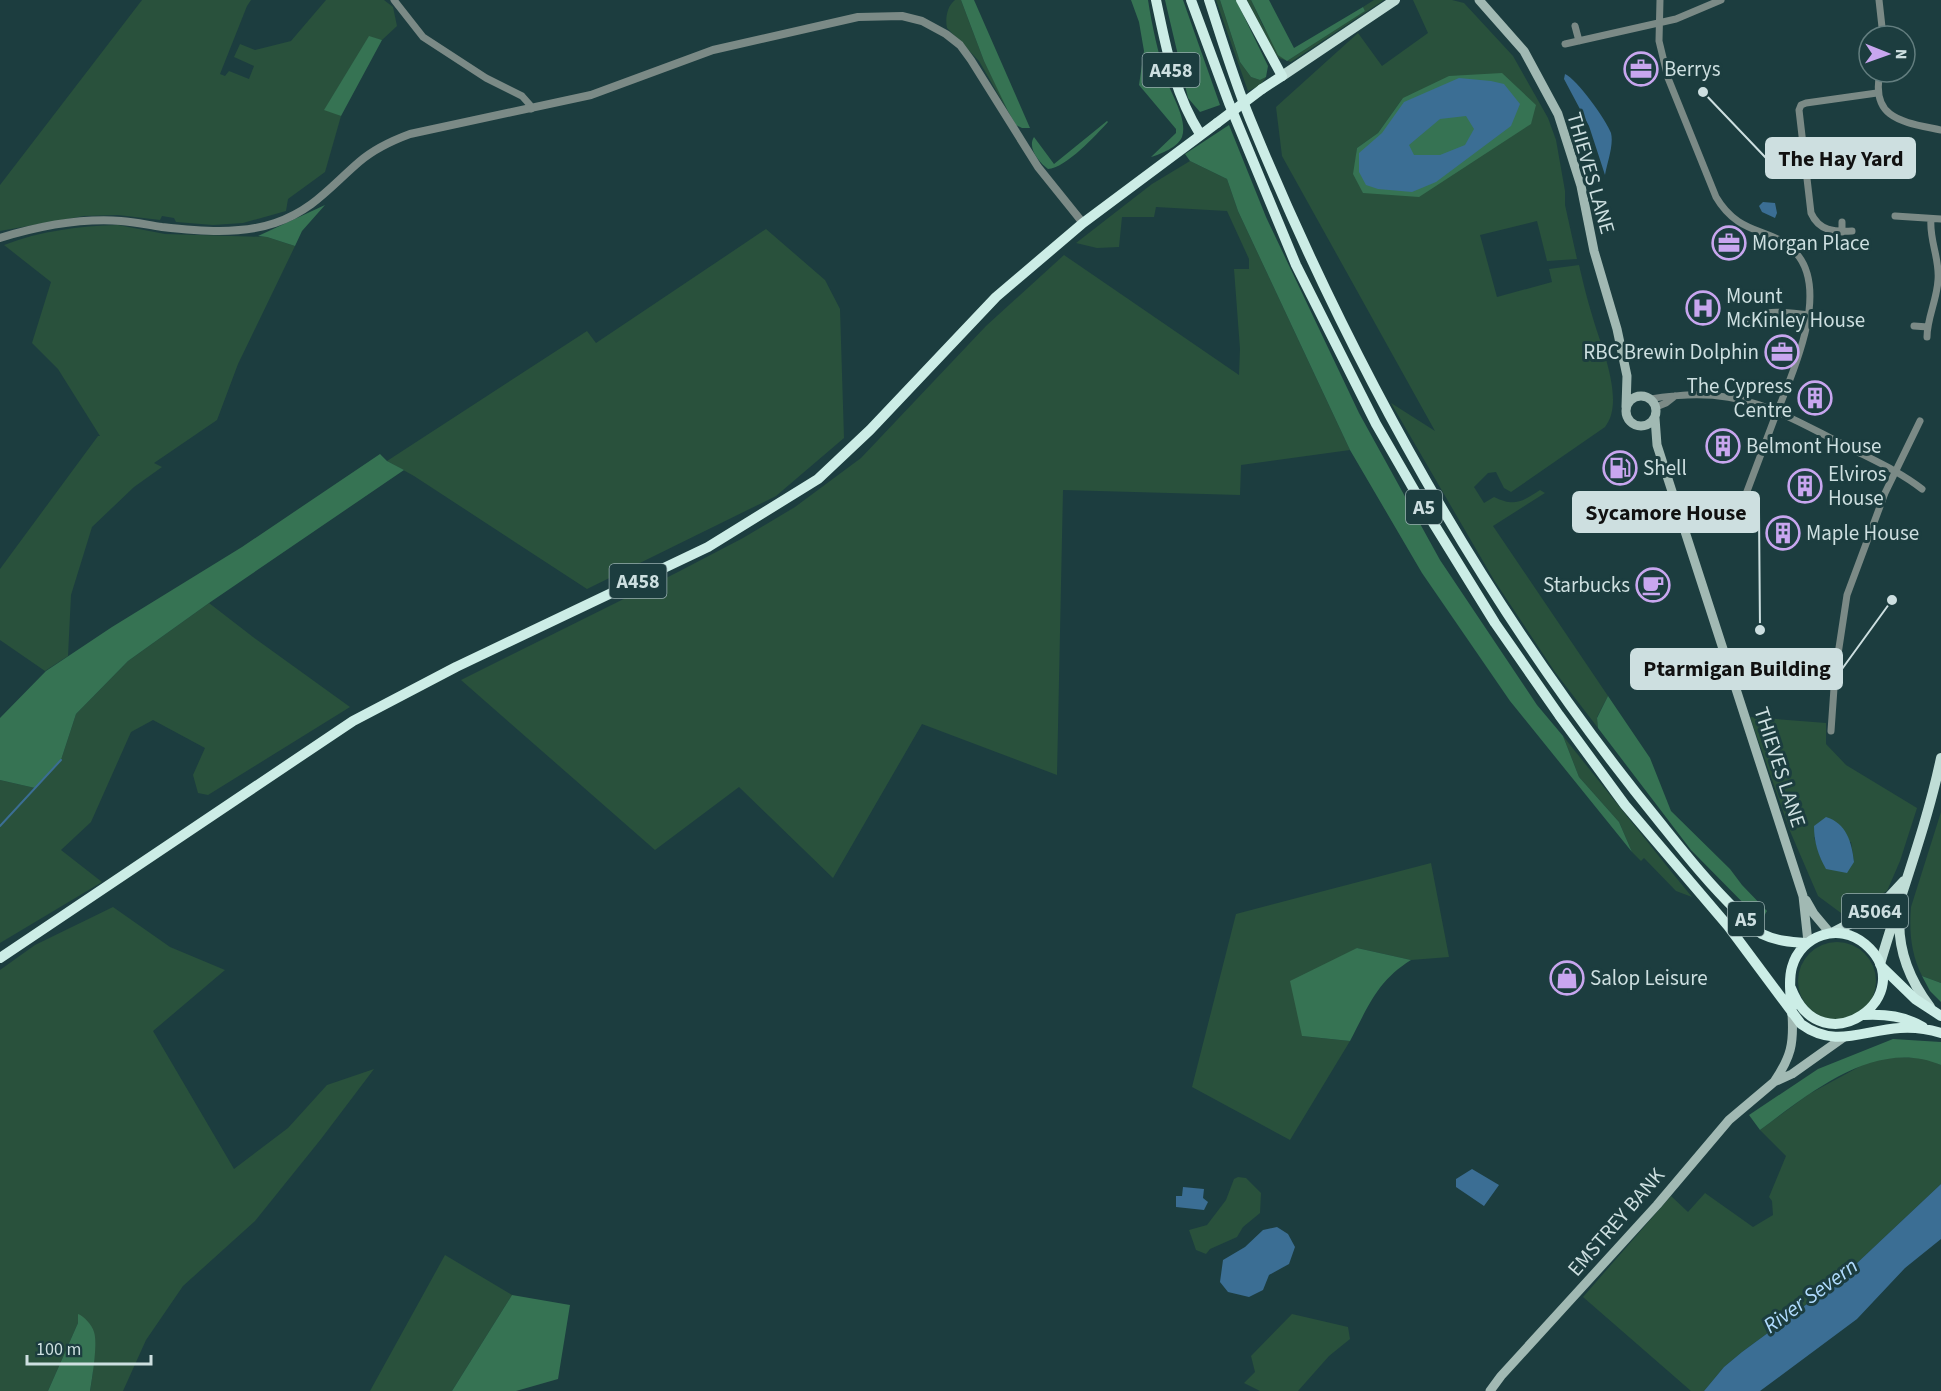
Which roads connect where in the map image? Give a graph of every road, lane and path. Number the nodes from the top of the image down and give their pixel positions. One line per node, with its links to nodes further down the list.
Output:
1 (394, 0): 19 (street)
2 (1156, 0): 21 (highway, A458)
3 (1191, 0): 58 (highway, A5)
4 (1209, 0): 53 (highway, A5)
5 (1241, 0): 16 (highway)
6 (1395, 0): 16 (main road, A458)
7 (1479, 0): 35 (main road, THIEVES LANE)
8 (1660, 0): 11 (street)
9 (1721, 0): 11 (street)
10 (1879, 0): 12 (street)
11 (1659, 23): 14 (street); 30 (street)
12 (1882, 24)
13 (1575, 26): 14 (street)
14 (1579, 41): 15 (street)
15 (1565, 44)
16 (1282, 76): 21 (highway, A458, bridge)
17 (1878, 84): 18 (street)
18 (1877, 93): 20 (street); 28 (street)
19 (531, 109): 26 (street); 29 (street)
20 (1941, 130)
21 (1200, 134): 26 (highway, A458)
22 (1895, 216): 23 (street)
23 (1930, 219): 24 (street); 33 (street)
24 (1941, 219)
25 (1842, 222): 28 (street)
26 (1083, 223): 54 (highway, A458)
27 (1852, 231): 28 (street)
28 (1842, 232)
29 (0, 238)
30 (1808, 315): 31 (street); 39 (street)
31 (1743, 323)
32 (1914, 326): 33 (street)
33 (1928, 327): 34 (street)
34 (1927, 337)
35 (1627, 376): 36 (main road); 38 (main road)
36 (1640, 396): 37 (main road); 38 (main road)
37 (1653, 403): 39 (street); 40 (main road)
38 (1626, 407): 42 (main road)
39 (1778, 411): 44 (street); 46 (street)
40 (1655, 418): 42 (main road); 43 (main road, THIEVES LANE)
41 (1920, 421): 44 (street)
42 (1640, 427): 43 (main road)
43 (1658, 445): 50 (main road, THIEVES LANE)
44 (1896, 471): 45 (street); 47 (street)
45 (1922, 489)
46 (1746, 494)
47 (1831, 731)
48 (1941, 758): 49 (main road, A5064)
49 (1908, 876): 51 (main road, A5064); 52 (main road, A5064)
50 (1803, 896): 52 (main road); 53 (main road)
51 (1902, 898): 55 (main road, A5064); 57 (main road)
52 (1831, 933): 53 (highway); 55 (highway)
53 (1807, 942): 56 (highway)
54 (0, 958)
55 (1881, 965): 57 (highway); 59 (highway)
56 (1791, 988): 58 (highway); 59 (highway)
57 (1937, 1013)
58 (1792, 1014): 62 (highway); 63 (main road, EMSTREY BANK)
59 (1863, 1016): 60 (highway); 62 (highway)
60 (1929, 1030): 61 (highway); 62 (highway)
61 (1941, 1033)
62 (1845, 1037): 63 (main road, EMSTREY BANK)
63 (1774, 1082): 64 (main road, EMSTREY BANK)
64 (1490, 1391)

